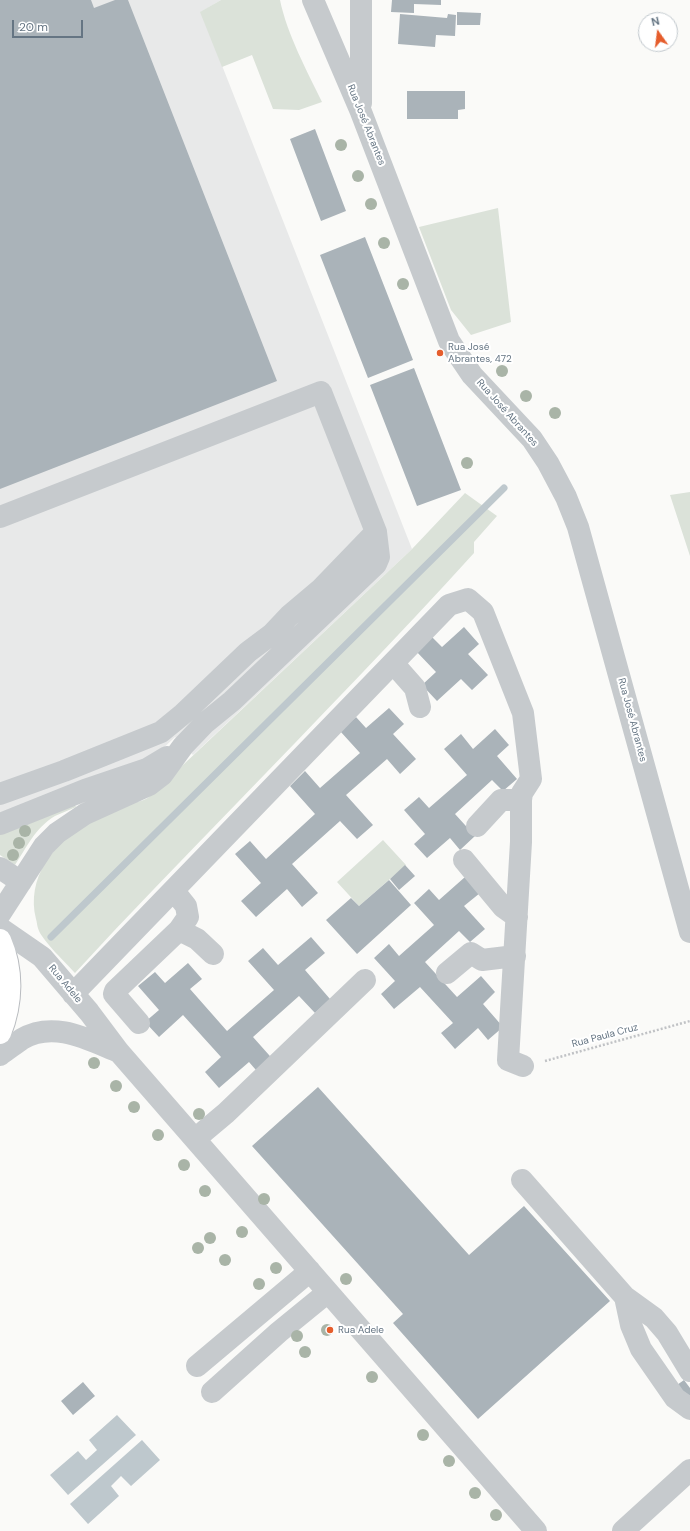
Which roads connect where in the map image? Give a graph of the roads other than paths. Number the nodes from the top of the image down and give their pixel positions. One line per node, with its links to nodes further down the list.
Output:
1 (313, 0): 3 (street, Rua José Abrantes)
2 (361, 0): 3 (street)
3 (361, 112): 23 (street, Rua José Abrantes)
4 (0, 517): 5 (street)
5 (376, 532): 6 (street); 9 (street)
6 (272, 634): 9 (street); 11 (street)
7 (393, 663): 8 (street); 12 (street); 18 (street)
8 (420, 707)
9 (205, 723): 10 (street)
10 (183, 746): 13 (street); 17 (street)
11 (0, 794)
12 (521, 800): 14 (street); 20 (street)
13 (0, 824)
14 (477, 826)
15 (464, 860): 20 (street)
16 (0, 868): 17 (street)
17 (21, 882): 19 (street)
18 (174, 890): 22 (street); 29 (street)
19 (0, 914)
20 (517, 917): 26 (street)
21 (0, 928): 29 (street, Rua Adele)
22 (179, 930): 25 (street); 30 (street)
23 (690, 932)
24 (0, 940): 31 (highway)
25 (213, 954)
26 (515, 956): 27 (street); 34 (street)
27 (446, 973)
28 (365, 980): 35 (street)
29 (73, 994): 32 (street, Rua Adele)
30 (139, 1023)
31 (0, 1033)
32 (119, 1052): 33 (street, Rua Adele); 35 (street, Rua Adele)
33 (0, 1056)
34 (523, 1066)
35 (195, 1139): 37 (street, Rua Adele)
36 (522, 1180): 39 (street)
37 (310, 1271): 38 (street, Rua Adele); 40 (street)
38 (328, 1292): 42 (street); 45 (street, Rua Adele)
39 (625, 1297): 41 (street); 43 (street)
40 (197, 1366)
41 (690, 1371)
42 (212, 1392)
43 (690, 1409)
44 (690, 1470): 46 (street)
45 (536, 1531)
46 (623, 1531)

